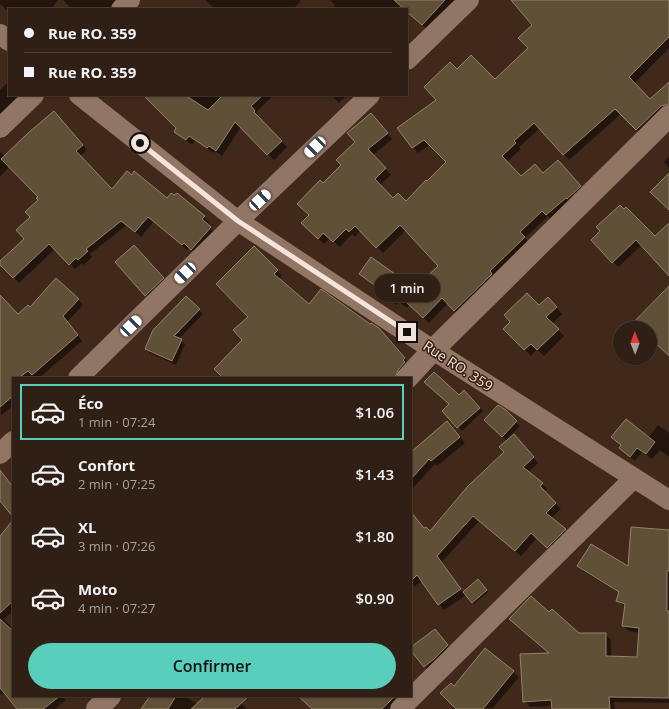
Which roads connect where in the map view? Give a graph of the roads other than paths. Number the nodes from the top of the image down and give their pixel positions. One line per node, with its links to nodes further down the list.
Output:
1 (130, 0): 3 (street)
2 (469, 0): 6 (street)
3 (122, 8)
4 (0, 34): 5 (street)
5 (8, 40)
6 (408, 59)
7 (33, 96): 11 (street)
8 (80, 96): 12 (street, Rue RO. 359)
9 (369, 96): 12 (street)
10 (669, 116): 13 (street)
11 (0, 128)
12 (238, 221): 13 (street, Rue RO. 359); 14 (street)
13 (433, 350): 15 (street); 18 (street, Rue RO. 359)
14 (79, 377)
15 (408, 377)
16 (12, 442): 17 (street)
17 (0, 454)
18 (634, 478): 19 (street, Rue RO. 359); 22 (street)
19 (669, 500)
20 (109, 697): 21 (street)
21 (97, 709)
22 (400, 709)

